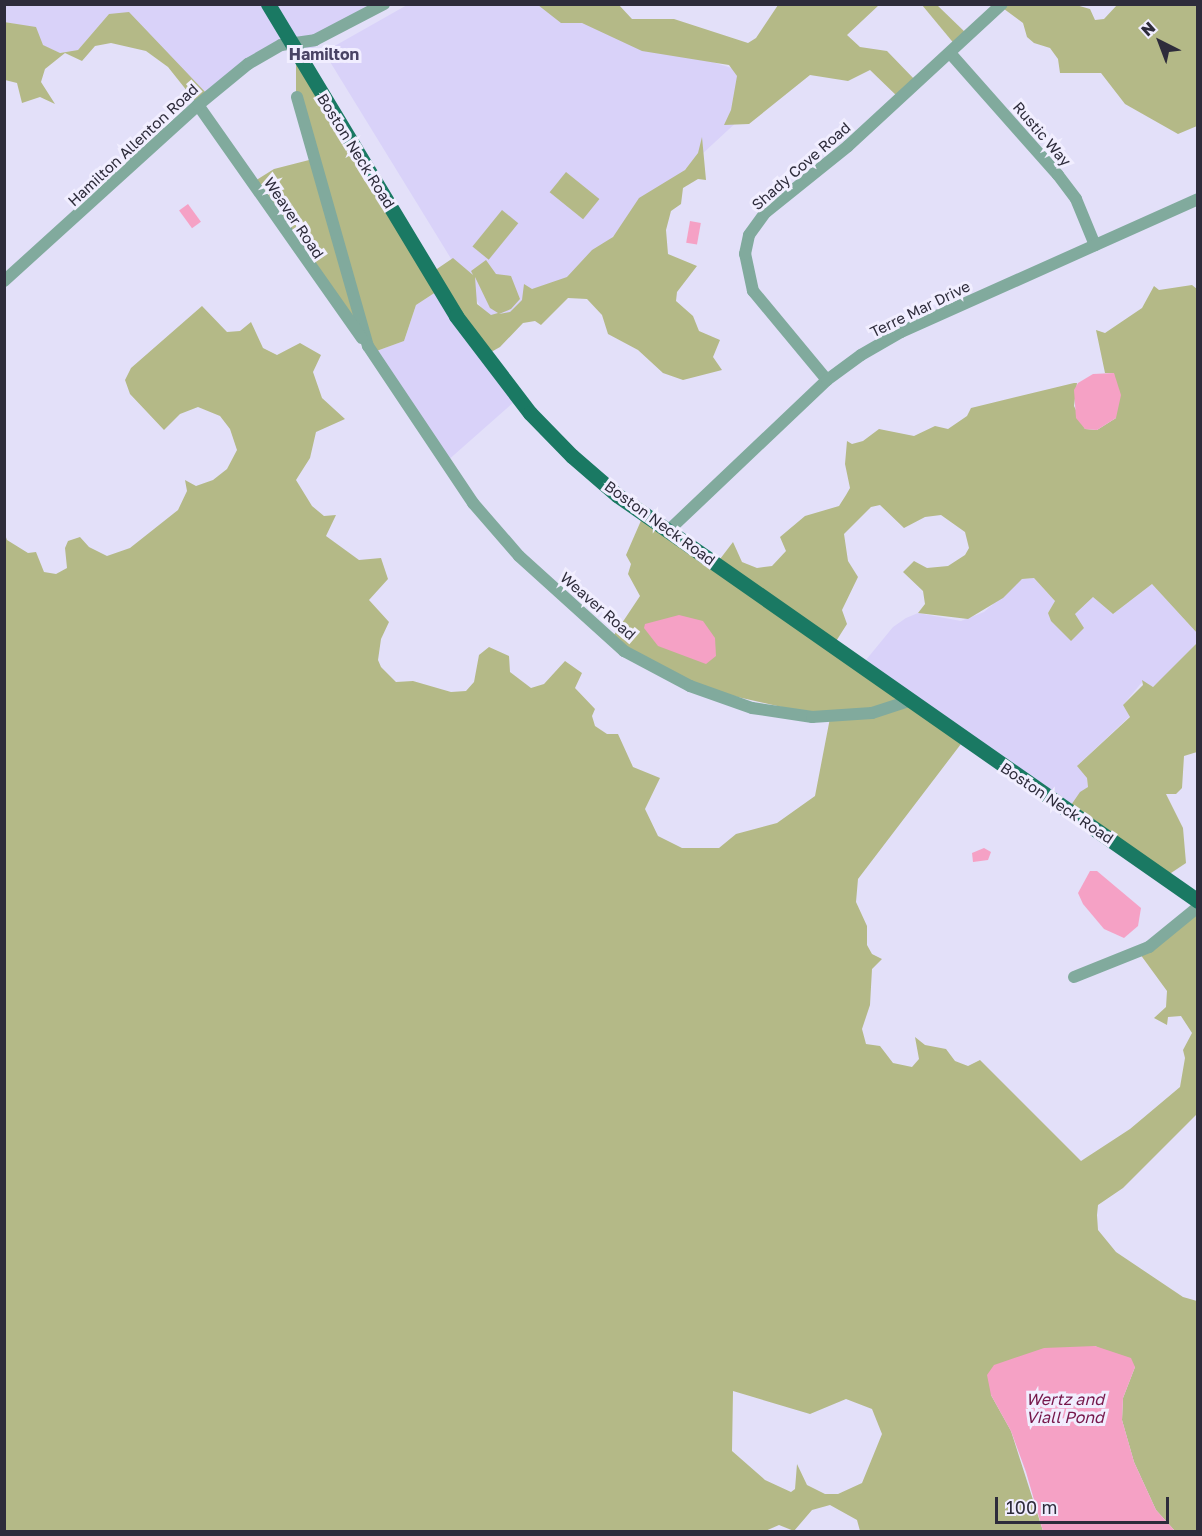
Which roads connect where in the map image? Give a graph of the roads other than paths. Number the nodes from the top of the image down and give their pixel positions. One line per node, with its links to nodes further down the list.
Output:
1 (268, 4): 4 (main road, Boston Neck Road)
2 (384, 4): 4 (street, Hamilton Allenton Road)
3 (1002, 4): 5 (street, Shady Cove Road)
4 (291, 44): 7 (street, Hamilton Allenton Road); 13 (main road, Boston Neck Road)
5 (950, 54): 9 (street, Rustic Way); 12 (street, Shady Cove Road)
6 (297, 97): 11 (street, Weaver Road)
7 (198, 105): 10 (street, Hamilton Allenton Road); 11 (street, Weaver Road)
8 (1197, 200): 9 (street, Terre Mar Drive)
9 (1095, 245): 12 (street, Terre Mar Drive)
10 (4, 282)
11 (368, 346): 14 (street, Weaver Road)
12 (828, 380): 13 (street, Terre Mar Drive)
13 (669, 530): 14 (main road, Boston Neck Road)
14 (910, 701): 15 (main road, Boston Neck Road)
15 (1197, 901)
16 (1197, 908): 17 (street)
17 (1074, 977)

